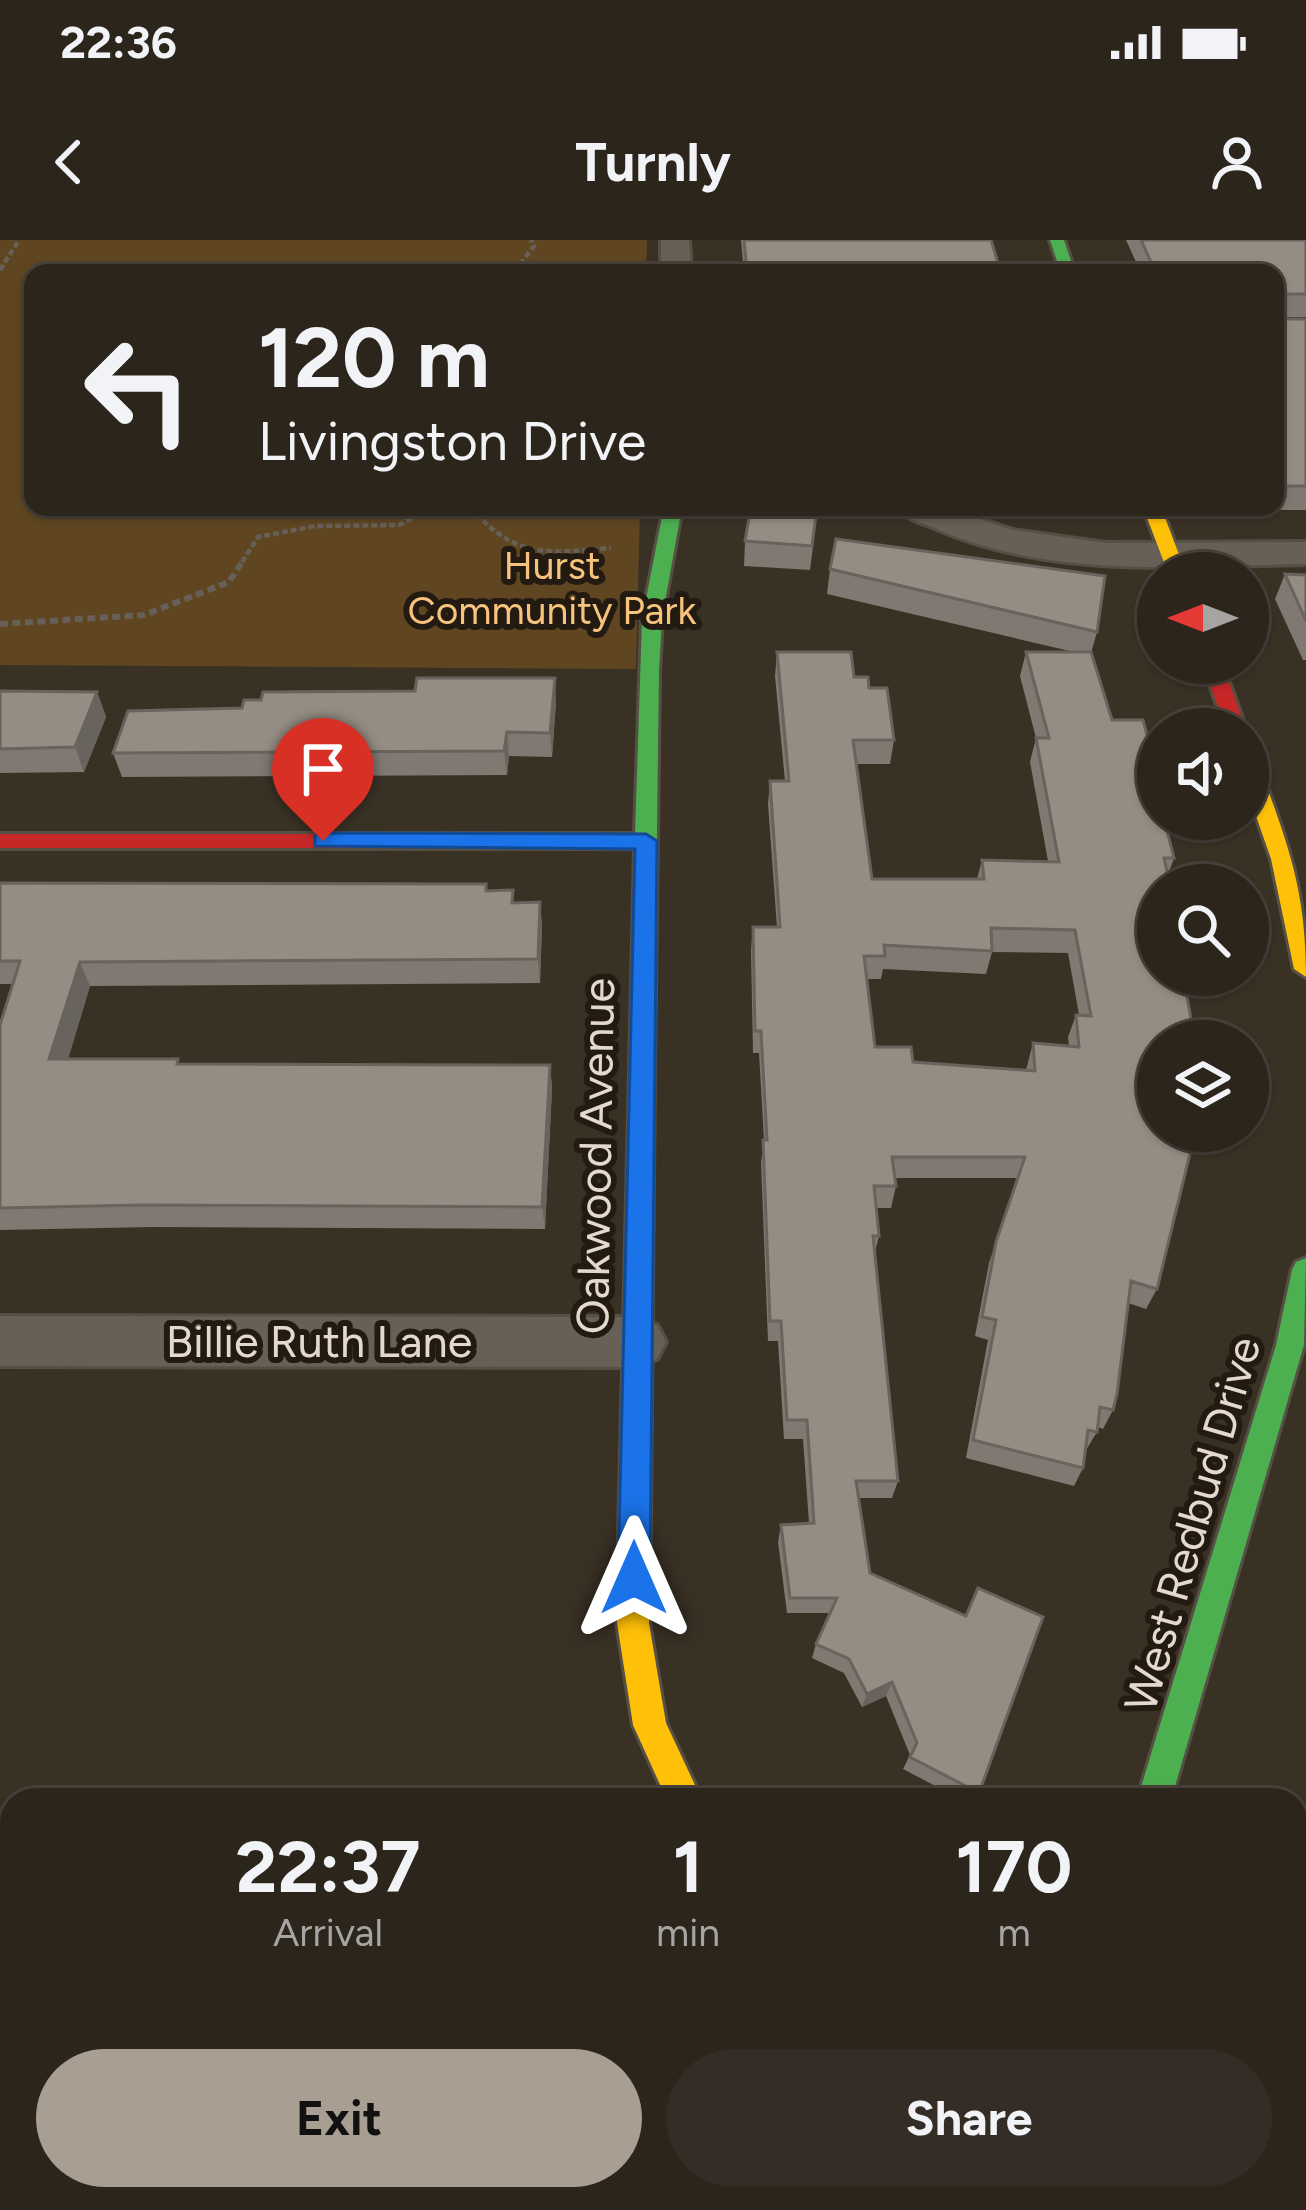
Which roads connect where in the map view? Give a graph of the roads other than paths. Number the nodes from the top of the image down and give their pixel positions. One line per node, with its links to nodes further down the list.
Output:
1 (672, 516): 10 (street, Oakwood Avenue)
2 (936, 516): 7 (street)
3 (1156, 516): 4 (street)
4 (1169, 552)
5 (1306, 554): 6 (street)
6 (1269, 557)
7 (1137, 560)
8 (1269, 822): 11 (street)
9 (0, 841): 10 (street)
10 (646, 841): 14 (street, Oakwood Avenue)
11 (1306, 969)
12 (1306, 1270): 16 (street, West Redbud Drive)
13 (0, 1341): 14 (street, Billie Ruth Lane)
14 (637, 1342): 15 (street, Oakwood Avenue)
15 (679, 1788)
16 (1158, 1788)

